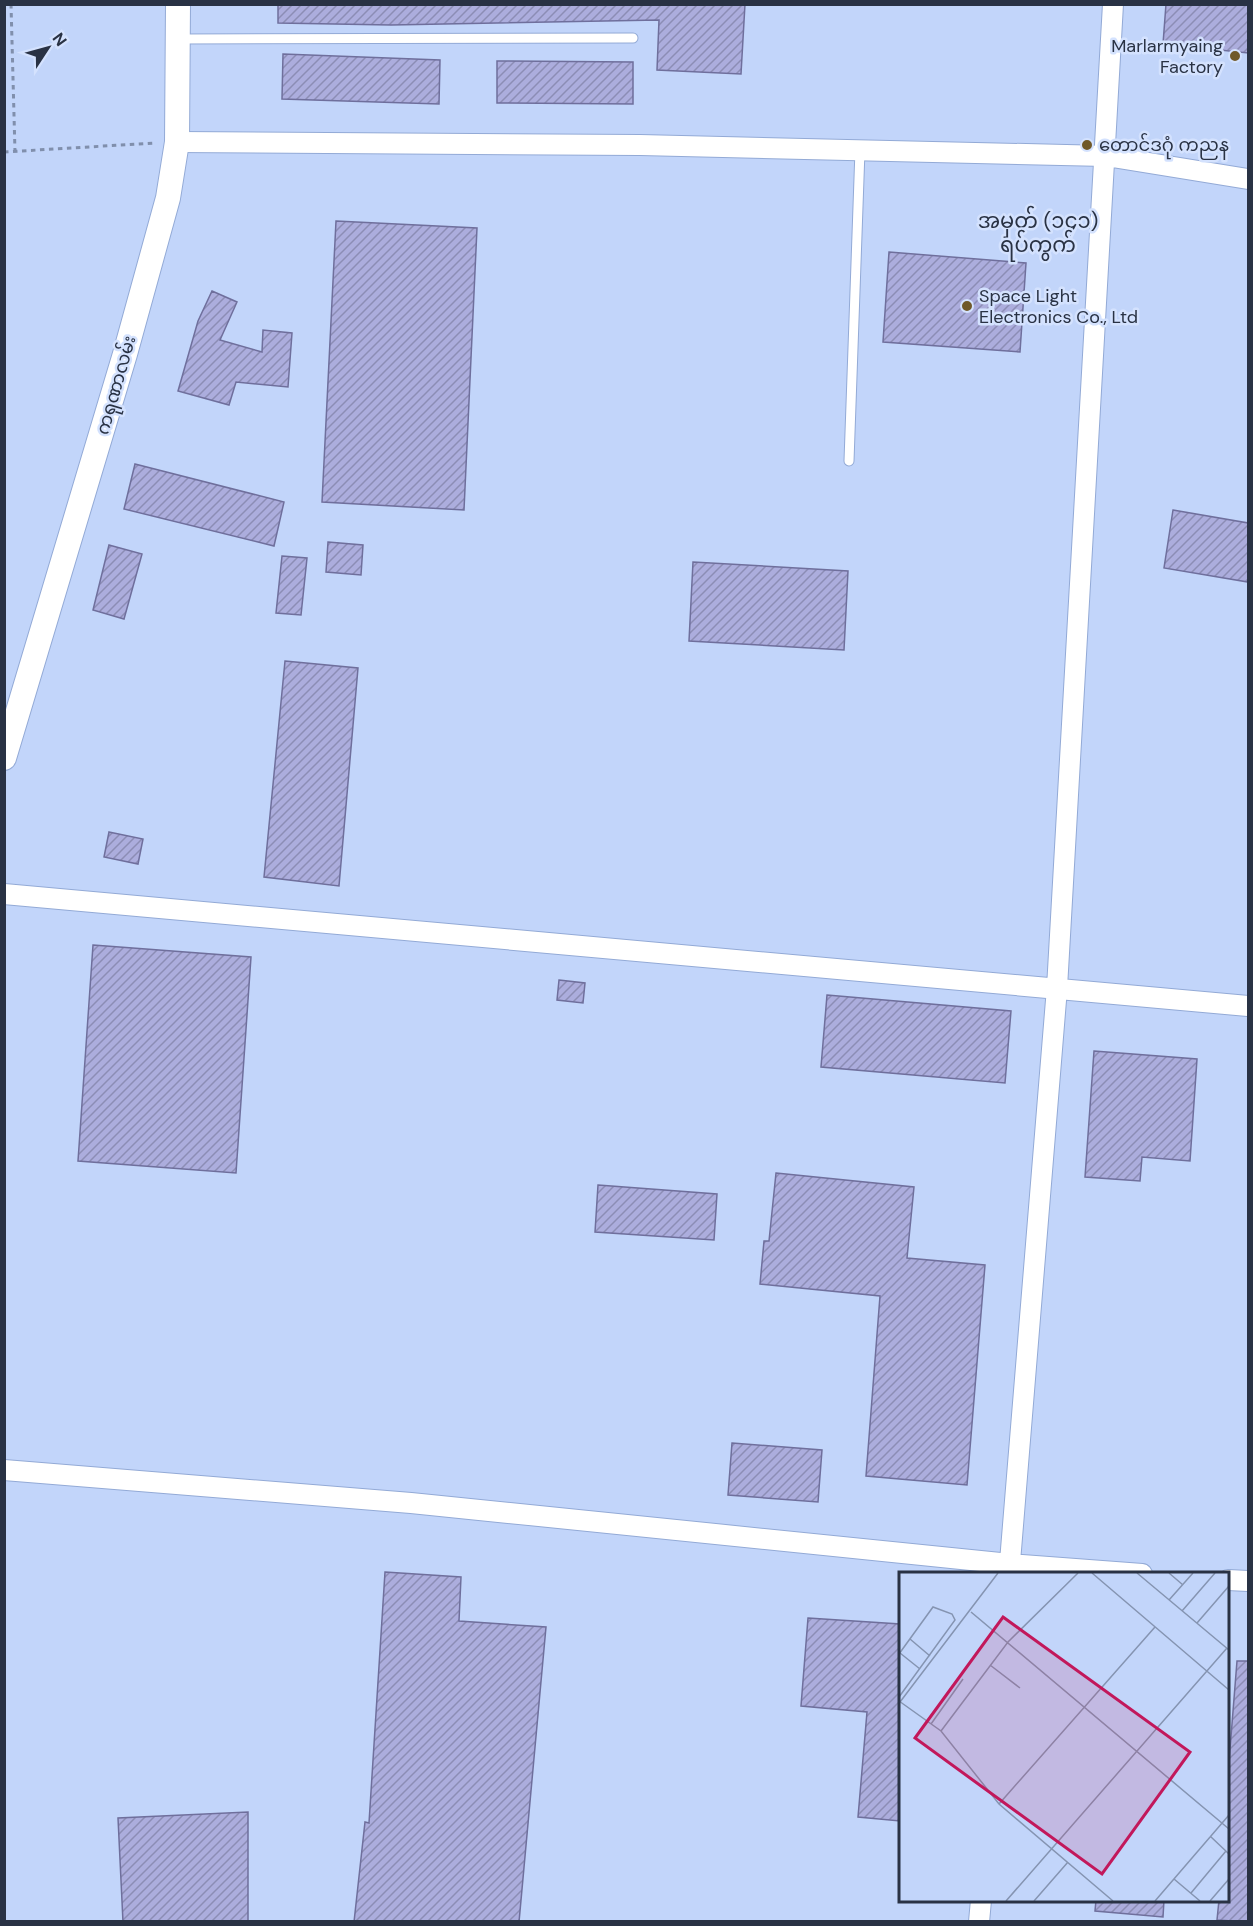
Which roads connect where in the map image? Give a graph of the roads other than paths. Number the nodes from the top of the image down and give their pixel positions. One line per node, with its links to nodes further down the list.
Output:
1 (178, 4): 4 (street, ကရုဏာလမ်း)
2 (1113, 4): 7 (street)
3 (633, 38): 4 (lane)
4 (178, 39): 5 (street, ကရုဏာလမ်း)
5 (177, 142): 6 (street); 10 (street, ကရုဏာလမ်း)
6 (860, 150): 7 (street); 9 (lane)
7 (1106, 156): 8 (street); 12 (street)
8 (1248, 179)
9 (849, 461)
10 (4, 758)
11 (4, 894): 12 (street)
12 (1057, 988): 13 (street); 15 (street)
13 (1248, 1006)
14 (4, 1470): 15 (street)
15 (1009, 1569): 16 (street)
16 (1089, 1572)
17 (1229, 1580): 18 (street)
18 (1248, 1581)
19 (981, 1902): 20 (street)
20 (979, 1922)

